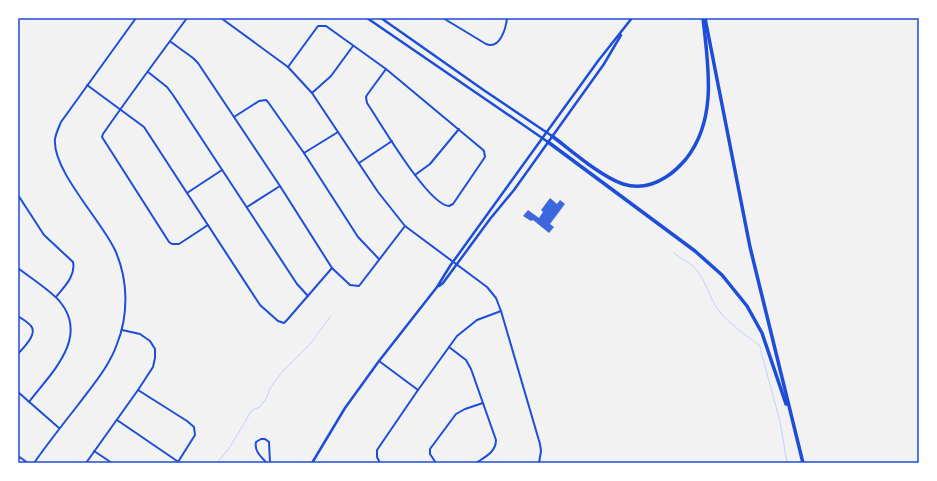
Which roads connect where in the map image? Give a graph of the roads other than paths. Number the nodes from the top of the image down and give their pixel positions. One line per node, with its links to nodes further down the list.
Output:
1 (136, 18): 16 (street)
2 (187, 18): 11 (street)
3 (222, 18): 13 (street)
4 (368, 18): 24 (main road)
5 (381, 18): 22 (main road)
6 (443, 18): 7 (street)
7 (507, 18)
8 (632, 18): 10 (main road)
9 (704, 18): 23 (highway); 57 (highway)
10 (625, 28): 22 (main road); 23 (main road)
11 (171, 42): 15 (street); 19 (street)
12 (353, 46): 13 (street); 14 (street); 17 (street)
13 (288, 67): 17 (street)
14 (386, 69): 20 (street); 25 (street)
15 (148, 72): 18 (street); 29 (street)
16 (87, 85): 18 (street); 47 (street)
17 (312, 93): 21 (street)
18 (120, 109): 32 (street); 35 (street)
19 (234, 117): 27 (street); 31 (street)
20 (459, 129): 30 (street); 30 (street)
21 (338, 132): 27 (street); 28 (street)
22 (547, 133): 23 (main road); 24 (main road)
23 (552, 136): 26 (main road)
24 (543, 138): 26 (main road); 38 (main road)
25 (392, 141): 28 (street); 30 (street)
26 (548, 142): 39 (main road); 57 (highway)
27 (304, 153): 37 (street)
28 (359, 163): 36 (street)
29 (222, 170): 32 (street); 34 (street)
30 (414, 175)
31 (280, 186): 34 (street); 40 (street)
32 (187, 193): 35 (street)
33 (18, 195): 44 (street)
34 (247, 208): 43 (street)
35 (208, 225): 43 (street)
36 (405, 226): 37 (street); 38 (street)
37 (379, 259): 40 (street)
38 (453, 263): 39 (street); 42 (main road)
39 (456, 265): 42 (main road); 45 (street)
40 (332, 268): 43 (street)
41 (18, 269): 44 (street)
42 (437, 287): 50 (main road)
43 (308, 296)
44 (56, 297): 54 (street)
45 (501, 311): 48 (street); 72 (street)
46 (18, 316): 49 (street)
47 (122, 330): 51 (street); 58 (street)
48 (449, 347): 52 (street); 55 (street)
49 (18, 354)
50 (379, 361): 52 (street); 68 (main road)
51 (138, 390): 56 (street); 61 (street)
52 (418, 390): 69 (street)
53 (18, 392): 54 (street)
54 (29, 402): 58 (street)
55 (483, 403): 70 (street); 71 (street)
56 (117, 420): 59 (street); 61 (street)
57 (794, 427): 73 (highway)
58 (59, 428): 63 (street)
59 (94, 451): 64 (street); 65 (street)
60 (18, 456): 62 (street)
61 (179, 462)
62 (28, 463)
63 (34, 463)
64 (86, 463)
65 (112, 463)
66 (266, 463): 67 (street)
67 (270, 463)
68 (312, 463)
69 (380, 463)
70 (436, 463)
71 (476, 463)
72 (539, 463)
73 (803, 463)

